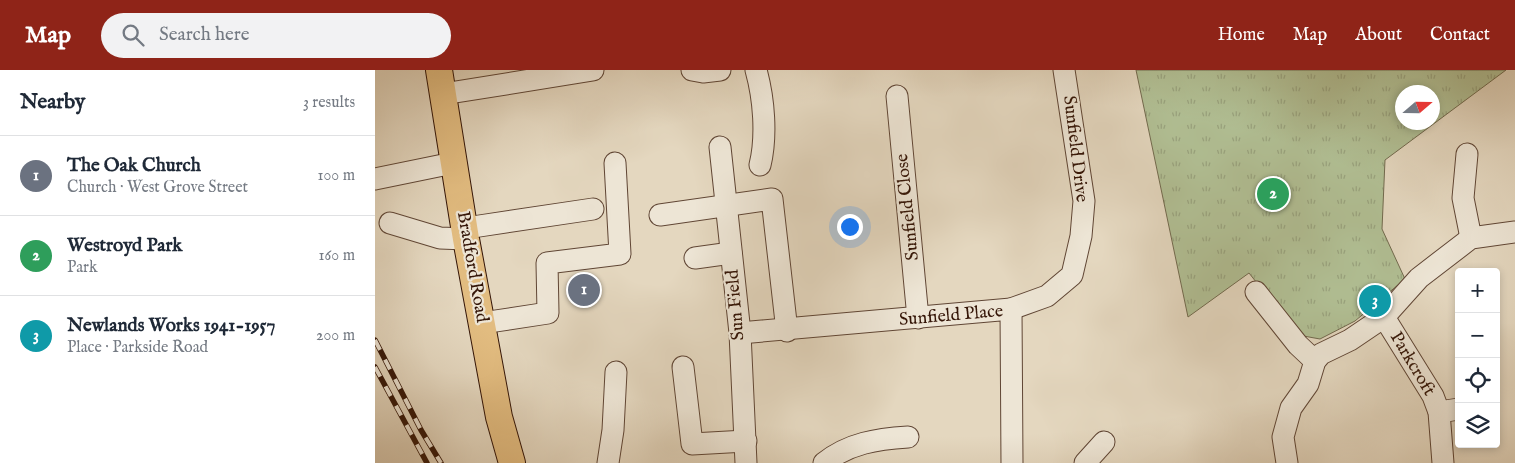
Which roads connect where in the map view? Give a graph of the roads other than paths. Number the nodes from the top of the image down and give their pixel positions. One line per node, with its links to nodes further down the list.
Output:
1 (593, 70): 6 (street)
2 (692, 70): 3 (street)
3 (720, 70)
4 (756, 70): 12 (street)
5 (1064, 70): 24 (street, Sunfield Drive)
6 (441, 82): 10 (main road, Bradford Road)
7 (897, 96): 26 (street, Sunfield Close)
8 (720, 147): 14 (street, Sun Field)
9 (1467, 154): 20 (street)
10 (453, 163): 13 (street); 19 (main road, Bradford Road)
11 (615, 163): 27 (street)
12 (760, 165)
13 (375, 179)
14 (726, 205): 16 (street); 21 (street, Sun Field); 28 (street)
15 (593, 209): 19 (street)
16 (660, 215)
17 (390, 223): 19 (street)
18 (1515, 232): 20 (street)
19 (466, 233): 27 (main road, Bradford Road)
20 (1471, 238): 25 (street)
21 (731, 253): 22 (street); 29 (street, Sun Field)
22 (695, 258)
23 (1256, 292): 30 (street)
24 (1011, 309): 26 (street, Sunfield Place); 41 (street, Sunfield Place)
25 (1384, 317): 30 (street); 33 (street, Parkcroft)
26 (918, 318): 28 (street, Sunfield Place)
27 (482, 323): 37 (main road, Bradford Road)
28 (787, 331): 29 (street, Sunfield Place)
29 (740, 333): 35 (street, Sun Field)
30 (1315, 361): 43 (street)
31 (683, 367): 35 (street)
32 (616, 372): 38 (street)
33 (1449, 411): 44 (street, Parkcroft)
34 (909, 438): 40 (street)
35 (746, 441): 39 (street, Sun Field)
36 (1104, 442): 42 (street)
37 (512, 463)
38 (608, 463)
39 (746, 463)
40 (824, 463)
41 (1013, 463)
42 (1085, 463)
43 (1287, 463)
44 (1443, 463)

